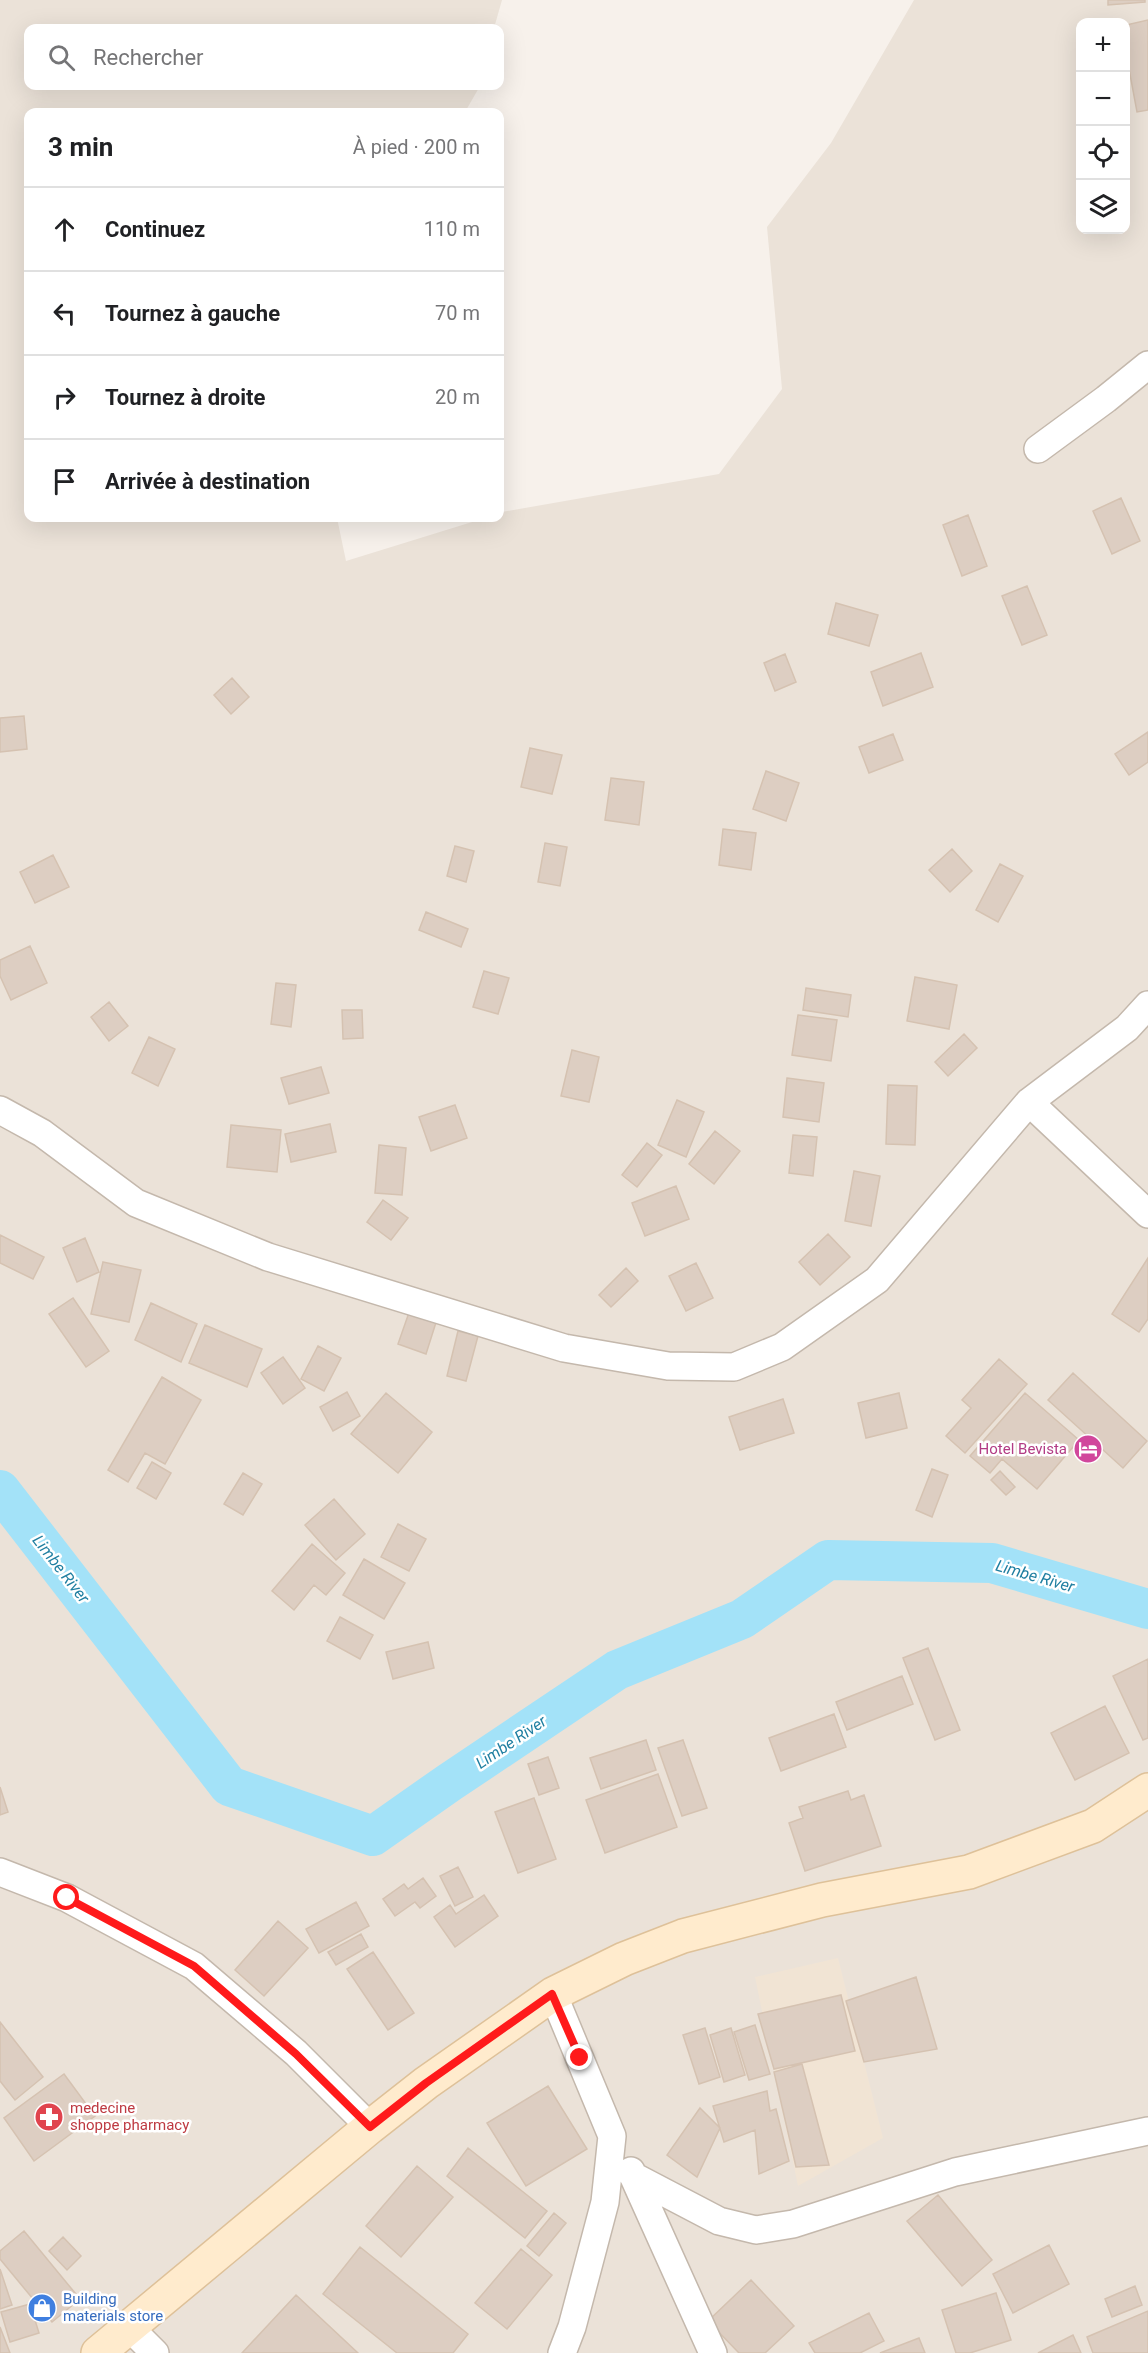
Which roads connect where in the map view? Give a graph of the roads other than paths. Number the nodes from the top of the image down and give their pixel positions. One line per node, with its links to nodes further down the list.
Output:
1 (1148, 365): 2 (street)
2 (1038, 449)
3 (1148, 1005): 4 (street)
4 (1029, 1102): 5 (street); 6 (street)
5 (0, 1110)
6 (1148, 1214)
7 (1148, 1790): 9 (street)
8 (0, 1872): 10 (street)
9 (552, 1994): 10 (street); 12 (street)
10 (370, 2127): 14 (street)
11 (1148, 2131): 13 (street)
12 (612, 2136): 13 (street); 17 (street)
13 (633, 2176): 18 (street)
14 (129, 2327): 15 (street); 16 (street)
15 (98, 2353)
16 (155, 2353)
17 (562, 2353)
18 (714, 2353)

